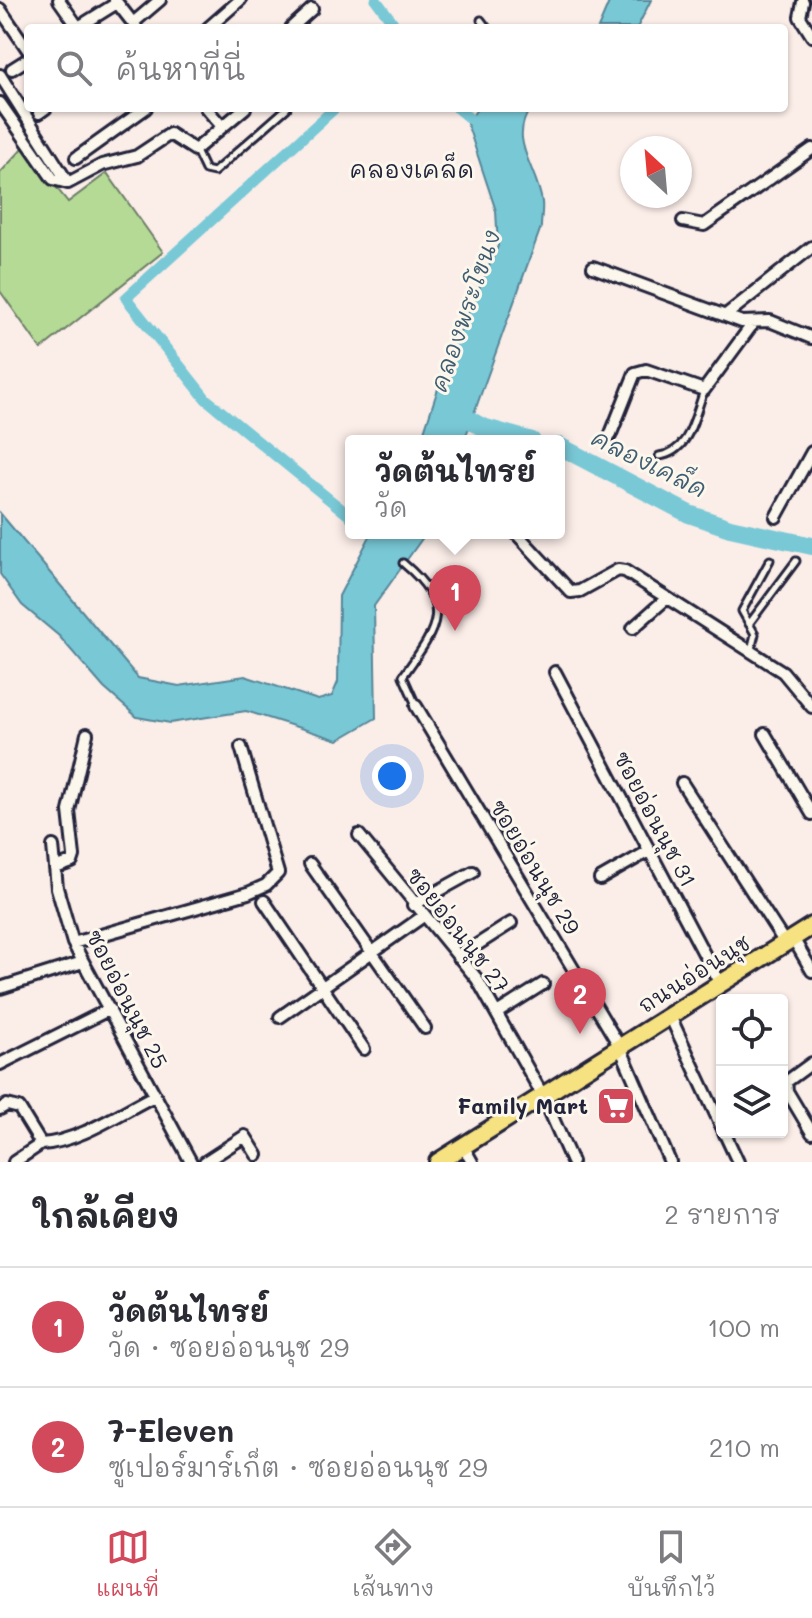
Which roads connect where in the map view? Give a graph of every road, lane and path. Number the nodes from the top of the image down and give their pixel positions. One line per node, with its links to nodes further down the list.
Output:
1 (59, 0): 9 (street)
2 (160, 0): 12 (street)
3 (240, 0): 13 (street)
4 (116, 1): 10 (street); 11 (street)
5 (803, 2): 16 (street)
6 (0, 9): 17 (street)
7 (312, 9): 14 (street)
8 (481, 20): 15 (lane)
9 (75, 24)
10 (84, 24)
11 (133, 24)
12 (137, 24)
13 (213, 24)
14 (295, 24)
15 (484, 24)
16 (812, 36)
17 (24, 44)
18 (24, 62): 19 (street)
19 (12, 69)
20 (0, 75): 30 (street)
21 (0, 103): 30 (street)
22 (140, 112): 29 (street)
23 (209, 112): 26 (street)
24 (240, 112): 28 (street)
25 (282, 112): 28 (lane)
26 (219, 123)
27 (812, 149): 31 (street)
28 (195, 150): 30 (street)
29 (76, 158)
30 (68, 183)
31 (683, 221)
32 (812, 247): 34 (street)
33 (593, 267): 34 (street)
34 (726, 315): 35 (street)
35 (754, 322): 36 (street); 37 (street)
36 (812, 338)
37 (704, 390): 38 (street); 40 (lane)
38 (610, 436)
39 (812, 452): 41 (street)
40 (659, 456)
41 (776, 517)
42 (522, 539): 46 (street)
43 (770, 560): 47 (lane)
44 (796, 561): 47 (lane)
45 (404, 564): 51 (lane)
46 (667, 598): 48 (street); 49 (street)
47 (749, 624): 49 (lane)
48 (633, 628)
49 (751, 652): 52 (street)
50 (555, 672): 60 (street, ซอยอ่อนนุช 31)
51 (416, 706): 86 (street, ซอยอ่อนนุช 29)
52 (812, 707)
53 (87, 734): 62 (street)
54 (765, 734): 57 (street)
55 (241, 747): 71 (street)
56 (682, 783): 70 (street)
57 (812, 814)
58 (359, 835): 66 (street, ซอยอ่อนนุช 27)
59 (53, 846): 62 (street, ซอยอ่อนนุช 25)
60 (649, 851): 64 (street); 77 (street, ซอยอ่อนนุช 31)
61 (310, 864): 72 (street)
62 (55, 868): 71 (street, ซอยอ่อนนุช 25)
63 (473, 872): 66 (street)
64 (600, 879)
65 (264, 901): 78 (street)
66 (413, 905): 67 (street, ซอยอ่อนนุช 27)
67 (422, 917): 72 (street); 73 (street, ซอยอ่อนนุช 27)
68 (511, 923): 73 (street)
69 (812, 926): 70 (main road, ถนนอ่อนนุช)
70 (797, 942): 75 (street); 77 (main road, ถนนอ่อนนุช); 83 (main road, ถนนอ่อนนุช)
71 (73, 943): 74 (street, ซอยอ่อนนุช 25)
72 (372, 950): 78 (street); 84 (street)
73 (458, 957): 81 (street, ซอยอ่อนนุช 27)
74 (83, 962): 79 (street); 80 (street, ซอยอ่อนนุช 25)
75 (812, 971)
76 (543, 984): 81 (street)
77 (720, 984): 83 (main road, ถนนอ่อนนุช)
78 (322, 987): 82 (street); 85 (street)
79 (0, 988)
80 (110, 1009): 88 (street); 89 (street, ซอยอ่อนนุช 25)
81 (497, 1013): 90 (street, ซอยอ่อนนุช 27)
82 (280, 1017)
83 (672, 1020): 86 (main road, ถนนอ่อนนุช); 92 (street)
84 (425, 1028)
85 (364, 1049)
86 (622, 1052): 90 (main road, ถนนอ่อนนุช); 103 (street, ซอยอ่อนนุช 29)
87 (812, 1063): 93 (street)
88 (0, 1064)
89 (154, 1096): 95 (street); 99 (street, ซอยอ่อนนุช 25)
90 (545, 1100): 97 (main road, ถนนอ่อนนุช); 102 (street, ซอยอ่อนนุช 27)
91 (0, 1109): 95 (street)
92 (716, 1115)
93 (812, 1133)
94 (727, 1138): 104 (street)
95 (41, 1144): 98 (street)
96 (257, 1155): 100 (street)
97 (465, 1156): 101 (main road, ถนนอ่อนนุช)
98 (14, 1162)
99 (191, 1162)
100 (205, 1162)
101 (438, 1162)
102 (572, 1162)
103 (670, 1162)
104 (738, 1162)

